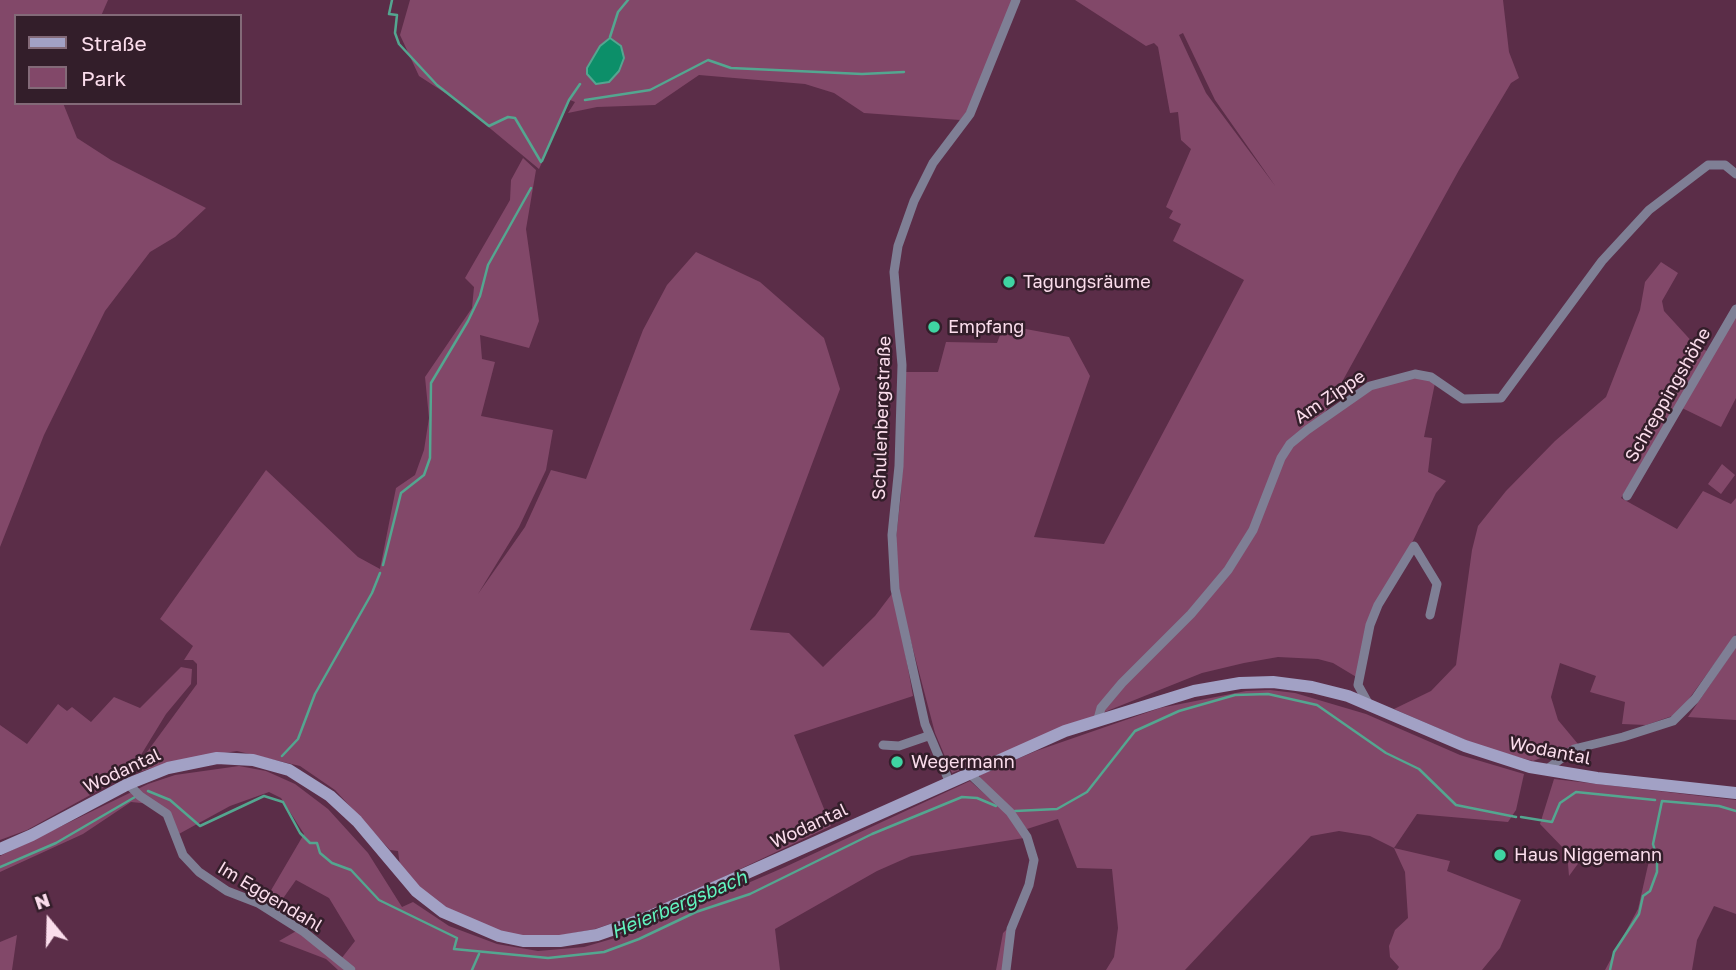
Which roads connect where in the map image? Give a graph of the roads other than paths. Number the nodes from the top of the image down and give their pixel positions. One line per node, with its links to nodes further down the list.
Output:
1 (1016, 0): 9 (street, Schulenbergstraße)
2 (1736, 174): 8 (street, Am Zippe)
3 (1736, 309): 4 (street, Schreppingshöhe)
4 (1627, 496)
5 (1430, 615): 7 (street)
6 (1736, 640): 11 (street)
7 (1368, 703): 8 (main road, Wodantal); 11 (main road, Wodantal)
8 (1098, 719): 12 (main road, Wodantal)
9 (928, 736): 10 (street); 13 (street, Schulenbergstraße)
10 (883, 745)
11 (1546, 770): 15 (main road, Wodantal)
12 (968, 772): 13 (main road, Wodantal); 18 (street)
13 (949, 781): 14 (main road, Wodantal)
14 (128, 784): 16 (main road, Wodantal); 17 (street, Im Eggendahl)
15 (1736, 793)
16 (0, 849)
17 (351, 970)
18 (1006, 970)

